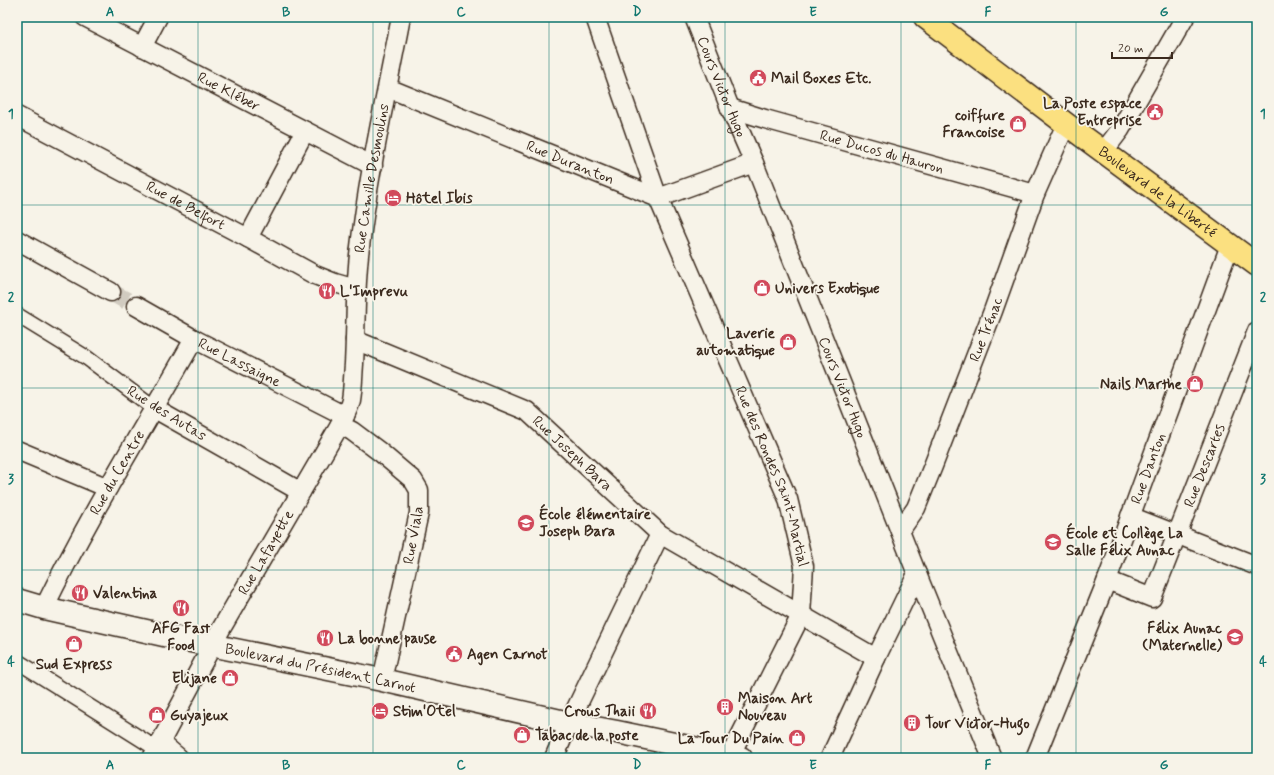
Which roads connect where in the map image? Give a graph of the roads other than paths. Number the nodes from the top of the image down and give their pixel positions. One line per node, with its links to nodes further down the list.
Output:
1 (85, 17): 8 (street, Rue Kléber)
2 (158, 17): 8 (street)
3 (401, 17): 9 (street, Rue Camille Desmoulins)
4 (595, 17): 18 (street, Rue des Rondes Saint-Martial)
5 (694, 17): 10 (street, Cours Victor Hugo)
6 (925, 17): 12 (main road, Boulevard de la Liberté)
7 (1185, 17): 14 (street)
8 (142, 47): 13 (street, Rue Kléber)
9 (388, 88): 16 (street, Rue Camille Desmoulins); 18 (street, Rue Duranton)
10 (730, 108): 15 (street, Cours Victor Hugo); 17 (street, Rue Ducos du Hauron)
11 (17, 116): 19 (street, Rue de Belfort)
12 (1066, 124): 14 (main road, Boulevard de la Liberté); 17 (street, Rue Trénac)
13 (305, 131): 16 (street, Rue Kléber); 19 (street)
14 (1104, 151): 21 (main road, Boulevard de la Liberté)
15 (754, 163): 18 (street); 36 (street, Cours Victor Hugo)
16 (373, 166): 23 (street, Rue Camille Desmoulins)
17 (1035, 194): 36 (street, Rue Trénac)
18 (658, 198): 44 (street, Rue des Rondes Saint-Martial)
19 (248, 238): 23 (street, Rue de Belfort)
20 (17, 240): 24 (street)
21 (1230, 245): 22 (main road, Boulevard de la Liberté); 35 (street, Rue Danton)
22 (1257, 265)
23 (356, 289): 29 (street, Rue Camille Desmoulins)
24 (111, 292)
25 (136, 306): 28 (street, Rue Lassaigne)
26 (17, 315): 30 (street, Rue des Autas)
27 (1257, 330): 38 (street, Rue Descartes)
28 (194, 339): 30 (street, Rue du Centre); 31 (street, Rue Lassaigne)
29 (355, 340): 31 (street, Rue Lafayette); 37 (street, Rue Joseph Bara)
30 (155, 409): 33 (street, Rue du Centre); 34 (street, Rue des Autas)
31 (343, 420): 34 (street, Rue Lafayette); 48 (street, Rue Viala)
32 (17, 450): 33 (street)
33 (108, 488): 43 (street, Rue du Centre)
34 (301, 492): 45 (street, Rue Lafayette)
35 (1130, 516): 38 (street); 41 (street, Rue Danton)
36 (900, 531): 40 (street, Cours Victor Hugo)
37 (660, 534): 44 (street, Rue Joseph Bara); 49 (street)
38 (1178, 535): 39 (street); 41 (street, Rue Descartes)
39 (1257, 566)
40 (916, 574): 46 (street); 55 (street, Cours Victor Hugo)
41 (1106, 580): 56 (street, Rue Danton)
42 (17, 600): 43 (street, Boulevard du Président Carnot)
43 (44, 608): 45 (street, Boulevard du Président Carnot)
44 (801, 615): 46 (street, Rue Joseph Bara); 51 (street, Rue des Rondes Saint-Martial)
45 (212, 645): 48 (street, Boulevard du Président Carnot); 50 (street, Rue Lafayette)
46 (876, 658): 54 (street)
47 (17, 661): 50 (street)
48 (382, 680): 49 (street, Boulevard du Président Carnot)
49 (569, 723): 51 (street, Boulevard du Président Carnot); 53 (street)
50 (156, 750): 52 (street)
51 (735, 757)
52 (179, 758)
53 (554, 758)
54 (830, 758)
55 (992, 758)
56 (1035, 758)

